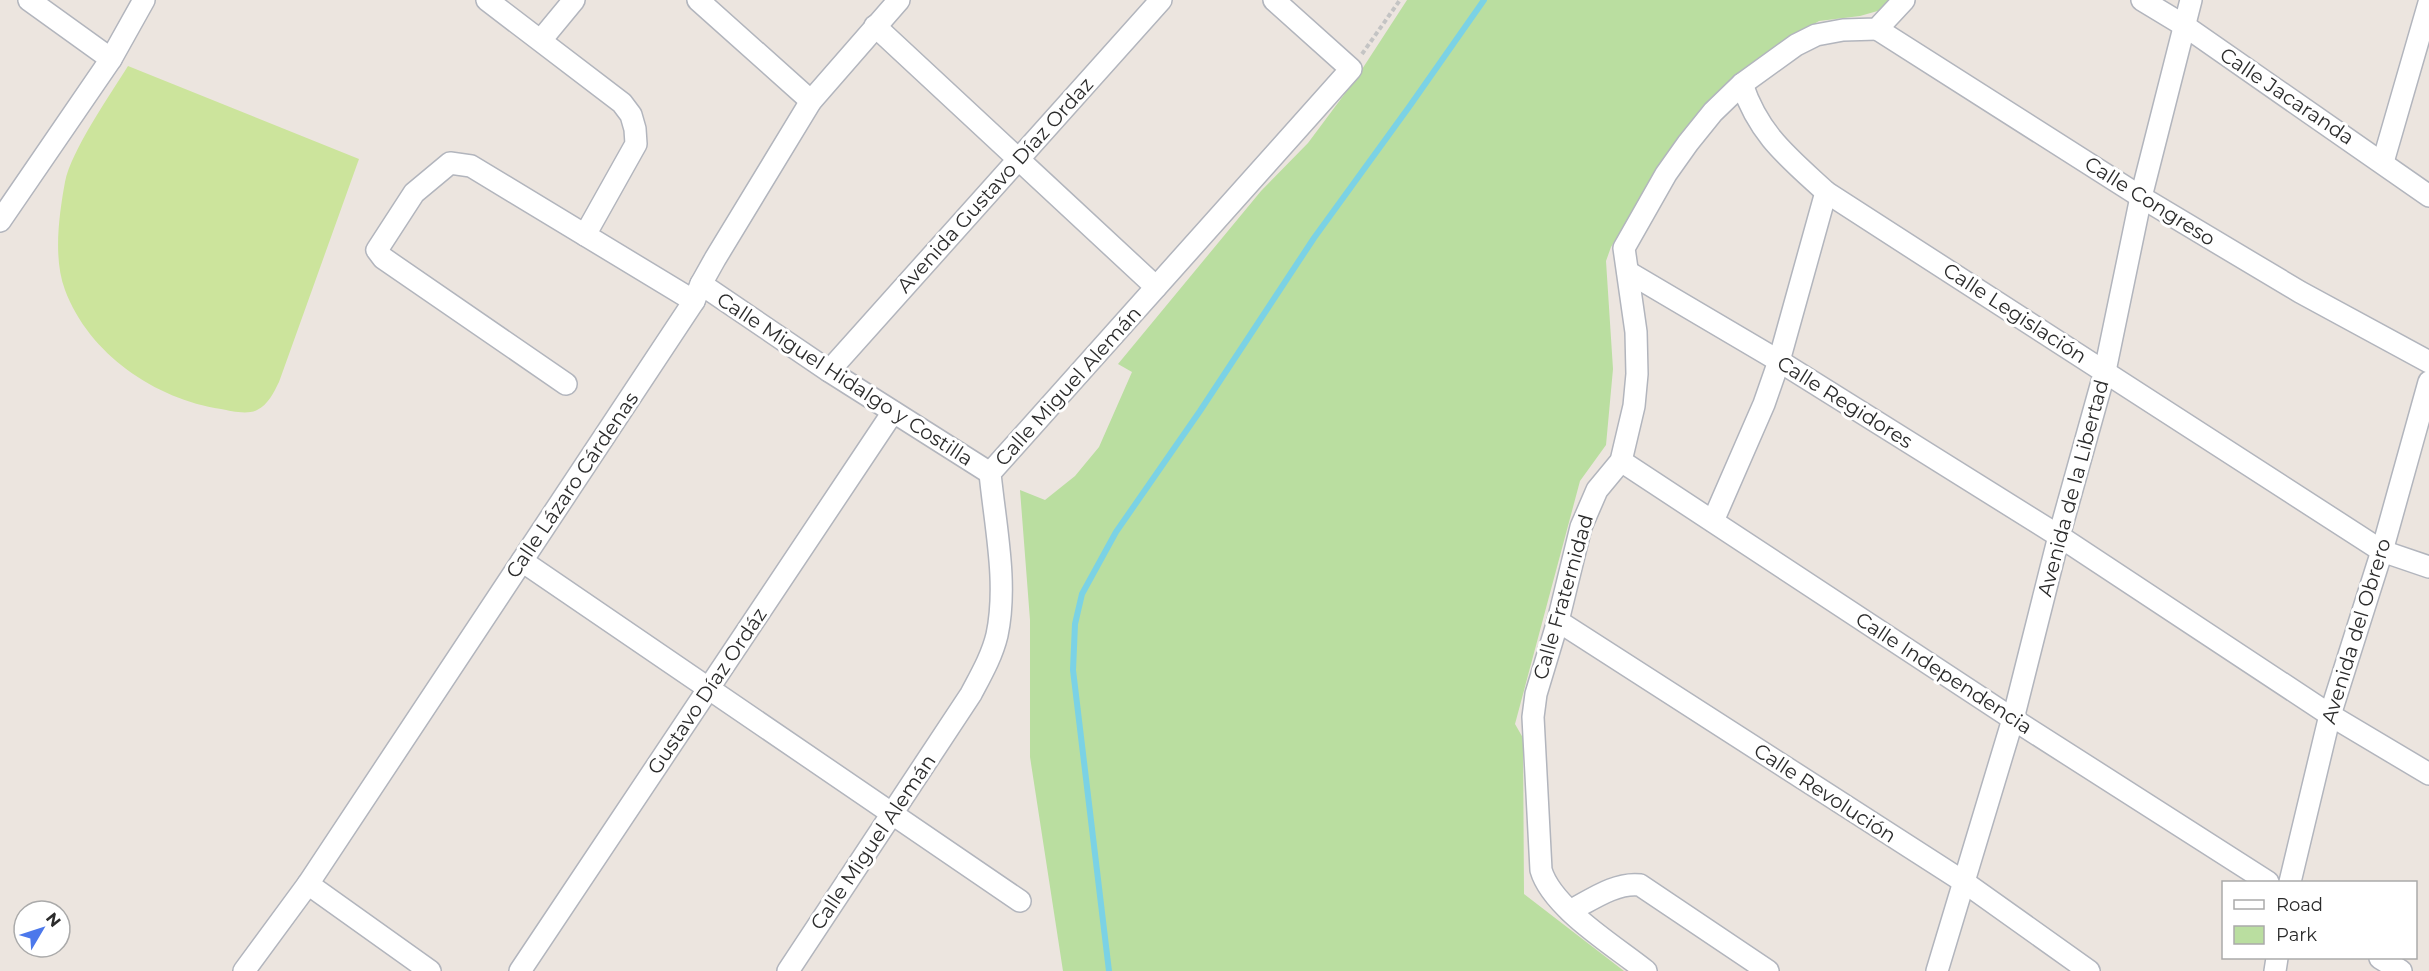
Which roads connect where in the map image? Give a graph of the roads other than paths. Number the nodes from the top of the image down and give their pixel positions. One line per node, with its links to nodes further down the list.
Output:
1 (29, 0): 17 (street)
2 (144, 0): 17 (street)
3 (487, 0): 16 (street)
4 (574, 0): 16 (street)
5 (698, 0): 19 (street)
6 (899, 0): 13 (street, Calle Lázaro Cárdenas)
7 (1161, 0): 20 (street, Avenida Gustavo Díaz Ordaz)
8 (1274, 0): 28 (street, Calle Miguel Alemán)
9 (1904, 0): 15 (street)
10 (2142, 0): 14 (street, Calle Jacaranda)
11 (2192, 0): 14 (street, Avenida de la Libertad)
12 (2429, 3): 21 (street)
13 (875, 26): 19 (street, Calle Lázaro Cárdenas); 20 (street)
14 (2185, 26): 21 (street, Calle Jacaranda); 23 (street, Avenida de la Libertad)
15 (1877, 29): 18 (street, Calle Fraternidad); 23 (street, Calle Congreso)
16 (541, 40): 26 (street)
17 (111, 59): 25 (street)
18 (1742, 84): 22 (street, Calle Legislación); 27 (street, Calle Fraternidad)
19 (811, 101): 29 (street, Calle Lázaro Cárdenas)
20 (1018, 159): 28 (street); 32 (street, Avenida Gustavo Díaz Ordaz)
21 (2383, 162): 24 (street, Calle Jacaranda)
22 (1826, 192): 30 (street); 33 (street, Calle Legislación)
23 (2141, 196): 31 (street, Calle Congreso); 33 (street, Avenida de la Libertad)
24 (2429, 196)
25 (0, 221)
26 (585, 235): 29 (street, Calle Miguel Hidalgo y Costilla); 35 (street, Calle Miguel Hidalgo y Costilla)
27 (1628, 272): 30 (street, Calle Regidores); 37 (street, Calle Fraternidad)
28 (1156, 287): 38 (street, Calle Miguel Alemán)
29 (698, 293): 32 (street, Calle Miguel Hidalgo y Costilla); 42 (street, Calle Lázaro Cárdenas)
30 (1779, 361): 39 (street); 40 (street, Calle Regidores)
31 (2429, 362)
32 (829, 370): 36 (street, Calle Miguel Hidalgo y Costilla)
33 (2105, 371): 40 (street, Avenida de la Libertad); 41 (street, Calle Legislación)
34 (2429, 382): 41 (street, Avenida del Obrero)
35 (566, 384)
36 (893, 412): 38 (street, Calle Miguel Hidalgo y Costilla); 45 (street, Gustavo Díaz Ordáz)
37 (1621, 461): 39 (street, Calle Independencia); 44 (street, Calle Fraternidad)
38 (990, 473): 49 (street, Calle Miguel Alemán)
39 (1713, 521): 47 (street, Calle Independencia)
40 (2059, 536): 46 (street, Calle Regidores); 47 (street, Avenida de la Libertad)
41 (2382, 551): 43 (street, Calle Legislación); 46 (street, Avenida del Obrero)
42 (522, 561): 45 (street); 53 (street, Calle Lázaro Cárdenas)
43 (2429, 567)
44 (1558, 621): 52 (street, Calle Revolución); 55 (street, Calle Fraternidad)
45 (709, 688): 49 (street); 59 (street, Gustavo Díaz Ordáz)
46 (2330, 715): 48 (street, Calle Regidores); 51 (street, Avenida del Obrero)
47 (2013, 719): 50 (street, Calle Independencia); 52 (street, Avenida de la Libertad)
48 (2429, 774)
49 (892, 814): 54 (street); 60 (street, Calle Miguel Alemán)
50 (2266, 881)
51 (2289, 881)
52 (1964, 882): 63 (street, Avenida de la Libertad); 64 (street, Calle Revolución)
53 (308, 884): 57 (street, Calle Lázaro Cárdenas); 58 (street)
54 (1020, 902)
55 (1570, 911): 61 (street, Calle Fraternidad); 62 (street)
56 (2383, 959): 65 (street)
57 (244, 971)
58 (430, 971)
59 (520, 971)
60 (788, 971)
61 (1646, 971)
62 (1768, 971)
63 (1937, 971)
64 (2089, 971)
65 (2401, 971)

